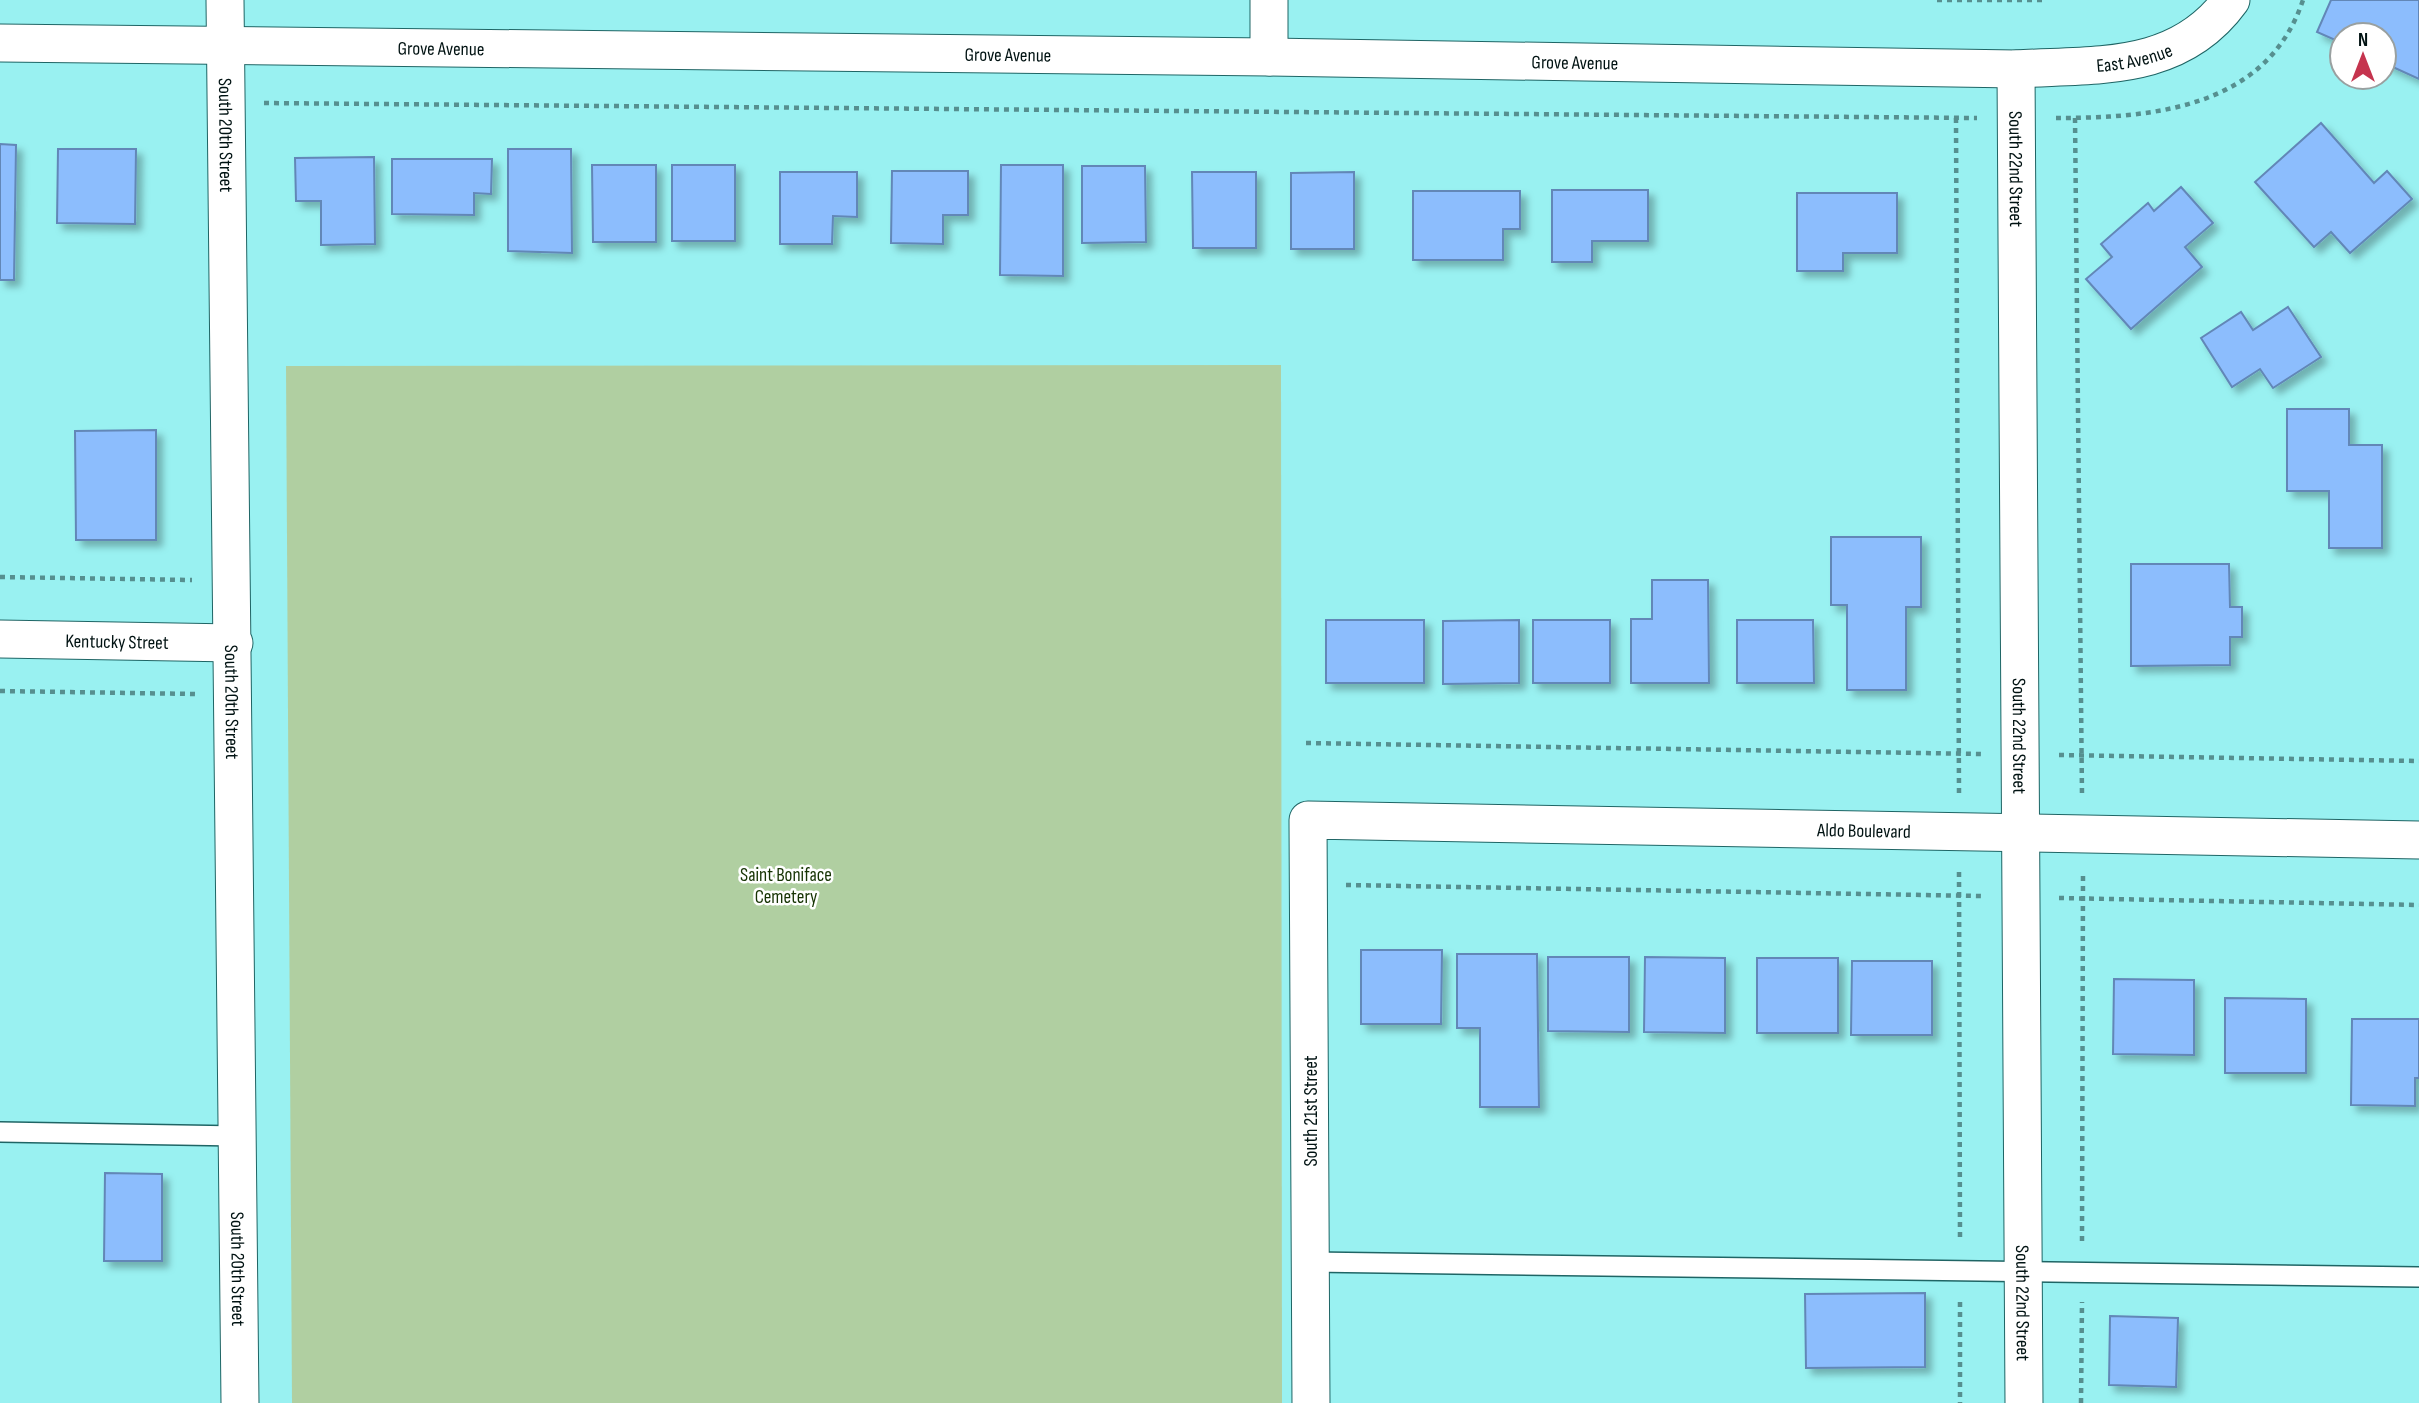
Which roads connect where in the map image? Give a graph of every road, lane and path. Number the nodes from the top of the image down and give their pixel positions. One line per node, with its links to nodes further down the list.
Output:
1 (225, 0): 8 (street, South 20th Street)
2 (1269, 0): 9 (street)
3 (1937, 0): 4 (path)
4 (2044, 0)
5 (2231, 0): 10 (street, East Avenue)
6 (2303, 0): 14 (path)
7 (0, 43): 8 (street, Grove Avenue)
8 (226, 46): 9 (street, Grove Avenue); 11 (street, South 20th Street)
9 (1269, 57): 10 (street, Grove Avenue)
10 (2016, 69): 13 (street, South 22nd Street)
11 (227, 102): 12 (path); 16 (street, South 20th Street)
12 (1956, 118): 13 (path); 22 (path)
13 (2016, 118): 14 (path); 23 (street, South 22nd Street)
14 (2075, 118): 24 (path)
15 (0, 577): 16 (path)
16 (233, 580): 18 (street, South 20th Street)
17 (0, 639): 18 (street, Kentucky Street)
18 (234, 643): 20 (street, South 20th Street)
19 (0, 691): 20 (path)
20 (234, 694): 37 (street, South 20th Street)
21 (1306, 743): 22 (path)
22 (1959, 753): 23 (path); 27 (path)
23 (2019, 755): 24 (path); 28 (street, South 22nd Street)
24 (2082, 755): 25 (path); 29 (path)
25 (2419, 761)
26 (1308, 820): 27 (street, Aldo Boulevard); 31 (street, South 21st Street)
27 (1959, 832): 28 (street, Aldo Boulevard); 32 (path)
28 (2019, 833): 29 (street, Aldo Boulevard); 33 (street, South 22nd Street)
29 (2083, 835): 30 (street, Aldo Boulevard); 34 (path)
30 (2419, 841)
31 (1308, 884): 32 (path); 38 (street, South 21st Street)
32 (1960, 896): 33 (path); 39 (path)
33 (2020, 897): 34 (path); 40 (street, South 22nd Street)
34 (2083, 898): 35 (path); 41 (path)
35 (2419, 905)
36 (0, 1132): 37 (lane)
37 (239, 1136): 43 (street, South 20th Street)
38 (1311, 1262): 39 (lane); 44 (street, South 21st Street)
39 (1960, 1273): 40 (lane); 45 (path)
40 (2023, 1273): 41 (lane); 46 (street, South 22nd Street)
41 (2082, 1274): 42 (lane); 47 (path)
42 (2419, 1277)
43 (240, 1403)
44 (1311, 1403)
45 (1960, 1403)
46 (2024, 1403)
47 (2081, 1403)

